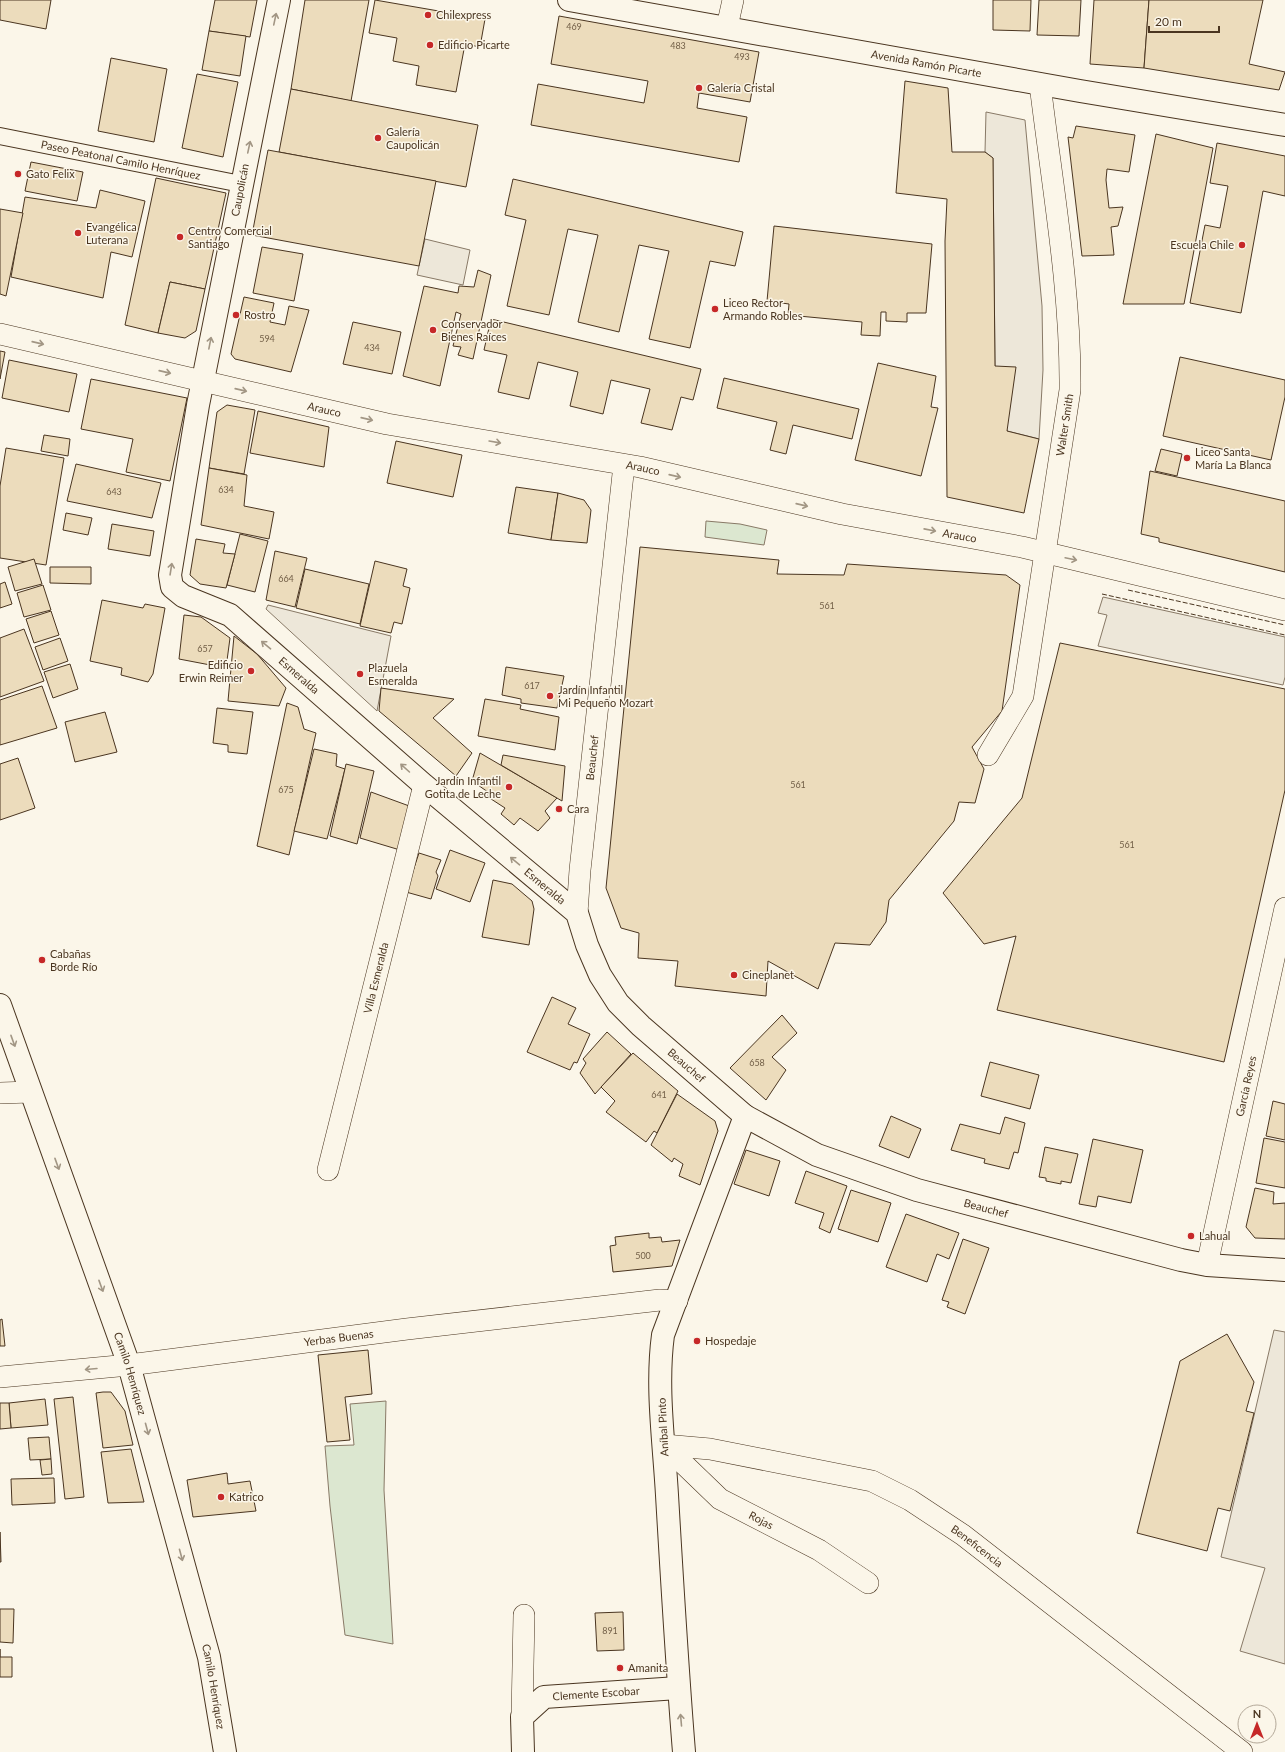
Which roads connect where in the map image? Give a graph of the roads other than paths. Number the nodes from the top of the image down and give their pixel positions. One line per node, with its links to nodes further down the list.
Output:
1 (279, 0): 8 (street, Caupolicán, one-way to 1)
2 (569, 0): 4 (street, Avenida Ramón Picarte)
3 (733, 0): 4 (street)
4 (727, 27): 5 (street, Avenida Ramón Picarte)
5 (1040, 84): 6 (street, Avenida Ramón Picarte); 12 (street, Walter Smith)
6 (1285, 125)
7 (0, 136): 8 (street, Paseo Peatonal Camilo Henríquez)
8 (241, 184): 10 (street, Caupolicán, one-way to 8)
9 (0, 334): 10 (street, Arauco, one-way to 10)
10 (203, 381): 11 (street, Arauco, one-way to 11); 15 (street, Esmeralda, one-way to 10)
11 (624, 465): 12 (street, Arauco, one-way to 12); 17 (street, Beauchef)
12 (1044, 552): 13 (street, Arauco, one-way to 13); 14 (street, Walter Smith)
13 (1285, 610)
14 (988, 755)
15 (424, 785): 17 (street, Esmeralda, one-way to 15); 22 (street, Villa Esmeralda)
16 (1285, 908): 23 (street, García Reyes)
17 (577, 913): 21 (street, Beauchef)
18 (0, 1005): 19 (street, Camilo Henríquez, one-way to 19)
19 (31, 1092): 20 (street); 26 (street, Camilo Henríquez, one-way to 26)
20 (0, 1093)
21 (745, 1116): 23 (street, Beauchef); 25 (street, Aníbal Pinto)
22 (328, 1170)
23 (1207, 1265): 24 (street, Beauchef)
24 (1285, 1270)
25 (677, 1301): 26 (street, Yerbas Buenas); 28 (street, Aníbal Pinto)
26 (129, 1365): 27 (street, Yerbas Buenas, one-way to 27); 33 (street, Camilo Henríquez, one-way to 33)
27 (0, 1377)
28 (664, 1445): 29 (street, Rojas); 31 (street, Aníbal Pinto); 36 (street, Beneficencia)
29 (868, 1583)
30 (524, 1615): 32 (street)
31 (678, 1688): 32 (street, Clemente Escobar); 35 (street, Aníbal Pinto, one-way to 31)
32 (522, 1717): 34 (street)
33 (224, 1752)
34 (523, 1752)
35 (684, 1752)
36 (1242, 1752)

